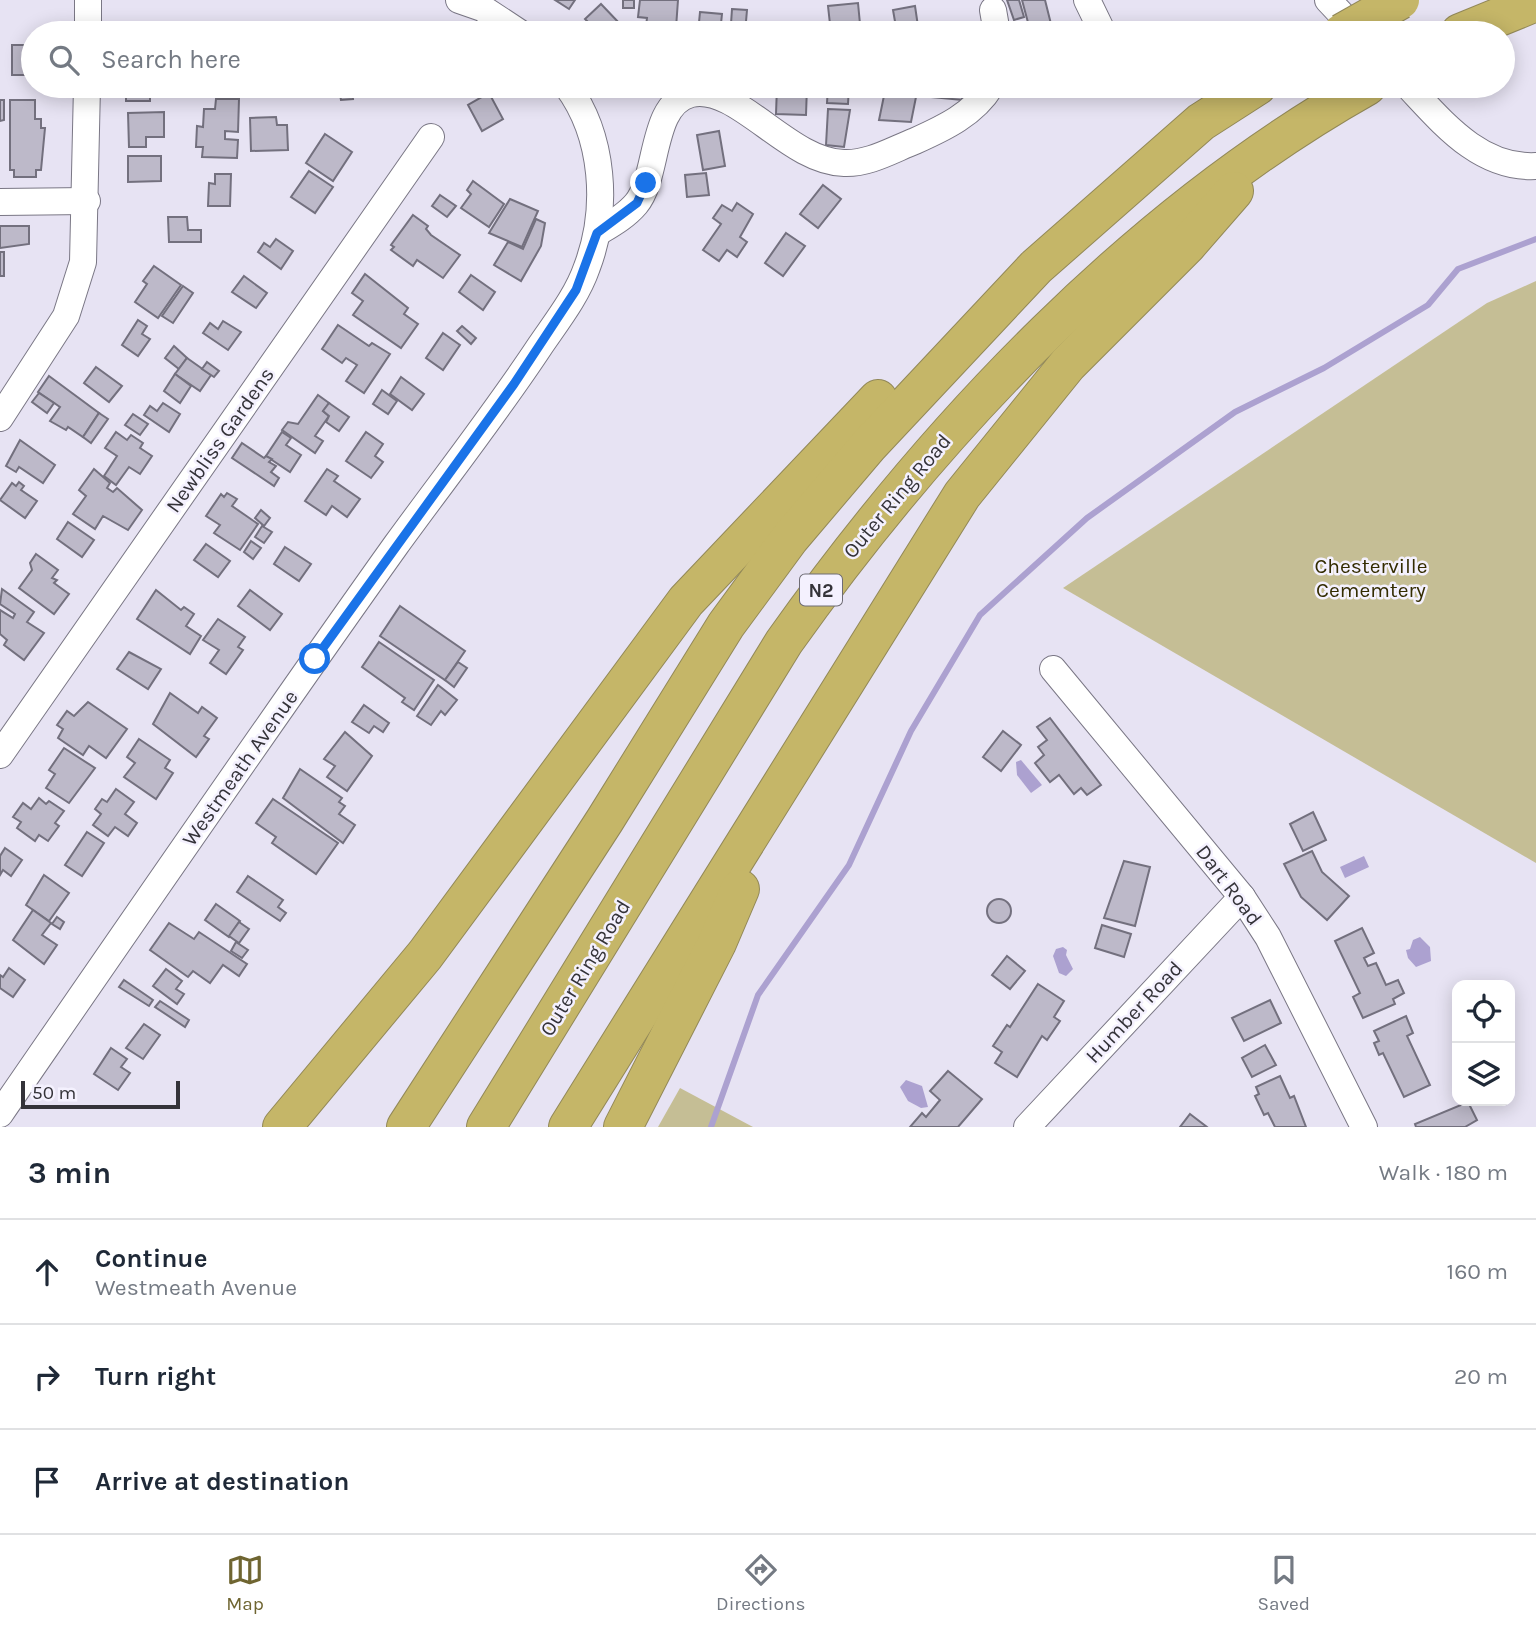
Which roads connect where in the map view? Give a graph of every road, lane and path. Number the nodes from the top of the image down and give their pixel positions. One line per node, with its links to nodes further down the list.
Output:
1 (88, 0): 7 (street)
2 (1087, 0): 9 (street)
3 (1328, 0): 10 (street)
4 (1400, 0): 11 (highway, bridge)
5 (1536, 2): 12 (highway)
6 (477, 3): 8 (street)
7 (88, 21)
8 (503, 21)
9 (1097, 21)
10 (1348, 21)
11 (1363, 21)
12 (1488, 21)
13 (87, 98): 24 (street)
14 (576, 98): 26 (street, Westmeath Avenue)
15 (684, 98): 26 (street)
16 (720, 98): 17 (street)
17 (981, 98)
18 (1238, 98): 27 (highway, N2)
19 (1347, 98): 22 (highway, Outer Ring Road / N2)
20 (1420, 98): 23 (street)
21 (431, 137): 30 (street, Newbliss Gardens)
22 (1270, 149): 32 (highway); 38 (highway, Outer Ring Road / N2)
23 (1536, 166)
24 (87, 201): 25 (street); 28 (street)
25 (0, 202)
26 (597, 233): 34 (street, Westmeath Avenue)
27 (1036, 267): 31 (highway); 37 (highway, N2)
28 (0, 418)
29 (1053, 669): 33 (street, Dart Road)
30 (3, 745)
31 (575, 753): 35 (highway); 36 (highway)
32 (790, 775): 39 (highway); 40 (highway)
33 (1242, 897): 41 (street, Humber Road); 42 (street, Dart Road)
34 (0, 1114)
35 (282, 1127)
36 (318, 1127)
37 (406, 1127)
38 (486, 1127)
39 (568, 1127)
40 (623, 1127)
41 (1027, 1127)
42 (1364, 1127)

